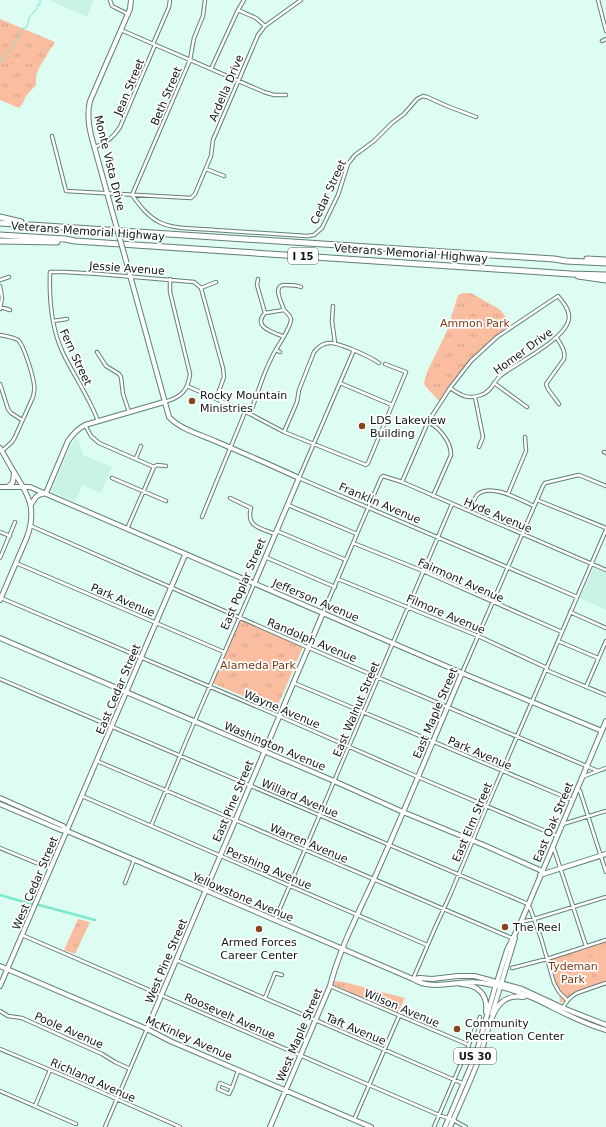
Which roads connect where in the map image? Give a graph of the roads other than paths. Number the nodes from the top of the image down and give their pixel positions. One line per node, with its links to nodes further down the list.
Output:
1 (110, 0): 9 (street)
2 (132, 0): 9 (street, Monte Vista Drive)
3 (170, 0): 15 (street, Jean Street)
4 (204, 0): 16 (street, Beth Street)
5 (244, 0): 8 (street)
6 (301, 0): 10 (street, Ardella Drive)
7 (598, 0): 12 (street)
8 (238, 10): 10 (street); 17 (street)
9 (128, 14): 11 (street, Monte Vista Drive)
10 (265, 26): 18 (street, Ardella Drive)
11 (121, 30): 15 (street); 22 (street, Monte Vista Drive)
12 (606, 31)
13 (606, 39): 14 (street)
14 (602, 40)
15 (154, 45): 16 (street); 22 (street, Jean Street)
16 (190, 60): 17 (street); 26 (street, Beth Street)
17 (211, 69): 18 (street)
18 (238, 81): 19 (street); 23 (street, Ardella Drive)
19 (286, 95)
20 (476, 117): 26 (street, Cedar Street)
21 (52, 136): 25 (street)
22 (95, 147): 25 (street, Monte Vista Drive)
23 (206, 168): 24 (street); 26 (street, Ardella Drive)
24 (224, 176)
25 (108, 194): 26 (street); 40 (street, Monte Vista Drive, bridge)
26 (132, 195)
27 (0, 217): 29 (highway)
28 (0, 223): 29 (highway, Veterans Memorial Highway / I 15)
29 (46, 225): 33 (highway, Veterans Memorial Highway / I 15)
30 (0, 235): 32 (highway, Veterans Memorial Highway / I 15)
31 (0, 241): 32 (highway)
32 (75, 242): 37 (highway, Veterans Memorial Highway / I 15)
33 (554, 259): 34 (highway); 35 (highway, Veterans Memorial Highway / I 15)
34 (606, 260)
35 (606, 263)
36 (50, 272): 40 (street, Jessie Avenue); 55 (street, Fern Street)
37 (571, 274): 38 (highway, Veterans Memorial Highway / I 15); 44 (highway)
38 (606, 275)
39 (9, 277): 43 (street)
40 (130, 277): 41 (street, Jessie Avenue); 73 (street, Monte Vista Drive)
41 (170, 279): 48 (street, Jessie Avenue); 69 (street)
42 (258, 279): 53 (street)
43 (0, 280)
44 (606, 280)
45 (216, 282): 48 (street)
46 (0, 286): 50 (street)
47 (301, 287): 52 (street)
48 (201, 288): 72 (street)
49 (333, 306): 59 (street)
50 (0, 308): 51 (street)
51 (10, 310)
52 (284, 310): 53 (street); 57 (street)
53 (265, 313): 57 (street)
54 (67, 318): 55 (street)
55 (53, 321): 81 (street, Fern Street)
56 (0, 335): 80 (street)
57 (284, 336): 60 (street)
58 (557, 338): 67 (street, Homer Drive); 70 (street, Homer Drive); 74 (street)
59 (336, 343): 61 (street); 85 (street)
60 (276, 350): 63 (street); 79 (street)
61 (354, 350): 64 (street); 66 (street, East Poplar Street)
62 (97, 352): 77 (street)
63 (280, 352)
64 (379, 363)
65 (385, 364): 75 (street)
66 (340, 383): 75 (street); 87 (street, East Poplar Street)
67 (494, 383): 71 (street, Homer Drive); 76 (street)
68 (0, 384): 80 (street)
69 (187, 386): 72 (street); 73 (street)
70 (450, 388): 71 (street); 82 (street)
71 (475, 397): 89 (street)
72 (216, 399): 78 (street)
73 (164, 402): 77 (street); 83 (street, Monte Vista Drive)
74 (559, 404)
75 (392, 405): 87 (street)
76 (527, 407)
77 (129, 412): 81 (street)
78 (245, 412): 79 (street); 90 (street)
79 (250, 414): 85 (street)
80 (22, 420): 91 (street)
81 (98, 421): 84 (street)
82 (428, 422): 99 (street); 107 (street)
83 (177, 424): 90 (street, Franklin Avenue)
84 (85, 425): 92 (street); 105 (street)
85 (284, 432): 87 (street)
86 (525, 437): 106 (street)
87 (314, 444): 98 (street, East Poplar Street)
88 (141, 446): 92 (street)
89 (479, 447)
90 (231, 448): 98 (street, Franklin Avenue); 117 (street)
91 (1, 449): 95 (street)
92 (136, 458): 94 (street)
93 (166, 466): 94 (street)
94 (154, 467): 104 (street)
95 (14, 472): 100 (street); 101 (street)
96 (383, 476): 99 (street, Hyde Avenue); 115 (street, East Pine Street)
97 (112, 478): 104 (street)
98 (299, 478): 111 (street, East Poplar Street); 115 (street, Franklin Avenue)
99 (402, 482): 107 (street, Hyde Avenue)
100 (9, 486): 101 (street, Jefferson Avenue); 103 (street, Jefferson Avenue)
101 (23, 486): 105 (street, Jefferson Avenue); 113 (street)
102 (606, 486): 109 (street, East Maple Street)
103 (0, 487)
104 (143, 492): 110 (street); 120 (street)
105 (46, 493): 113 (street); 120 (street, Jefferson Avenue)
106 (508, 494): 114 (street); 116 (street)
107 (433, 496): 112 (street, Hyde Avenue)
108 (230, 498): 123 (street)
109 (537, 500): 114 (street, East Maple Street); 121 (street)
110 (166, 501)
111 (287, 504): 123 (street, East Poplar Street); 124 (street)
112 (452, 504): 116 (street, Hyde Avenue); 127 (street, East Walnut Street)
113 (31, 505): 119 (street)
114 (534, 506): 125 (street, East Maple Street)
115 (369, 508): 124 (street, East Pine Street); 127 (street, Franklin Avenue)
116 (470, 511): 125 (street, Hyde Avenue)
117 (202, 517)
118 (16, 522): 126 (street)
119 (31, 526): 133 (street); 141 (street, Randolph Avenue)
120 (127, 529): 129 (street, Jefferson Avenue)
121 (606, 529): 134 (street, East Elm Street)
122 (0, 532): 126 (street)
123 (276, 532): 130 (street, East Poplar Street); 132 (street)
124 (357, 534): 128 (street, East Pine Street)
125 (522, 534): 134 (street, Hyde Avenue); 135 (street, East Maple Street)
126 (10, 536): 131 (street)
127 (438, 537): 135 (street, Franklin Avenue); 137 (street, East Walnut Street)
128 (353, 543): 132 (street, East Pine Street); 137 (street, Fairmont Avenue)
129 (186, 555): 139 (street, Jefferson Avenue); 141 (street, East Cedar Street)
130 (265, 557): 139 (street, East Poplar Street); 140 (street)
131 (0, 558)
132 (346, 560): 138 (street, East Pine Street)
133 (16, 563): 143 (street); 149 (street, Park Avenue)
134 (591, 564): 136 (street, Hyde Avenue); 142 (street, East Elm Street)
135 (508, 567): 142 (street, Franklin Avenue); 144 (street, East Maple Street)
136 (606, 570)
137 (423, 571): 144 (street, Fairmont Avenue); 145 (street, East Walnut Street)
138 (338, 579): 140 (street, East Pine Street); 145 (street, Filmore Avenue)
139 (254, 584): 147 (street, Jefferson Avenue); 148 (street, East Poplar Street)
140 (335, 587): 147 (street, East Pine Street)
141 (171, 588): 148 (street, Randolph Avenue); 149 (street, East Cedar Street)
142 (577, 597): 146 (street, East Elm Street)
143 (0, 599): 159 (street, Wayne Avenue)
144 (493, 602): 151 (street, Fairmont Avenue); 152 (street, East Maple Street)
145 (408, 607): 152 (street, Filmore Avenue); 156 (street, East Walnut Street)
146 (570, 612): 150 (street); 151 (street, East Elm Street)
147 (323, 613): 156 (street, Jefferson Avenue); 157 (street, East Pine Street)
148 (239, 618): 157 (street, Randolph Avenue); 158 (street, East Poplar Street)
149 (156, 623): 158 (street, Park Avenue); 159 (street, East Cedar Street)
150 (606, 628)
151 (562, 632): 154 (street, East Elm Street)
152 (478, 636): 161 (street, Filmore Avenue); 162 (street, East Maple Street)
153 (0, 638): 168 (street, Washington Avenue)
154 (558, 641): 160 (street); 161 (street, East Elm Street)
155 (606, 641): 160 (street)
156 (393, 643): 162 (street, Jefferson Avenue); 163 (street, East Walnut Street)
157 (309, 648): 163 (street, Randolph Avenue); 165 (street, East Pine Street)
158 (224, 652): 166 (street, East Poplar Street)
159 (141, 658): 166 (street, Wayne Avenue); 168 (street, East Cedar Street)
160 (598, 658): 167 (street)
161 (546, 669): 167 (street, Filmore Avenue); 170 (street, East Elm Street)
162 (462, 673): 170 (street, Jefferson Avenue); 171 (street, East Maple Street)
163 (378, 677): 171 (street, Randolph Avenue); 172 (street, East Walnut Street)
164 (0, 679): 176 (street, Willard Avenue)
165 (294, 683): 172 (street, Park Avenue); 173 (street, East Pine Street)
166 (210, 686): 173 (street, Wayne Avenue); 174 (street, East Poplar Street)
167 (586, 687): 169 (street, Filmore Avenue)
168 (126, 693): 174 (street, Washington Avenue); 176 (street, East Cedar Street)
169 (606, 695)
170 (532, 702): 177 (street, Jefferson Avenue); 178 (street, East Elm Street)
171 (447, 707): 178 (street, Randolph Avenue); 179 (street, East Maple Street)
172 (363, 712): 179 (street, Park Avenue); 180 (street, East Walnut Street)
173 (279, 716): 180 (street, Wayne Avenue); 181 (street, East Pine Street)
174 (195, 721): 181 (street, Washington Avenue); 182 (street, East Poplar Street)
175 (606, 724): 177 (street, East Oak Street)
176 (111, 726): 182 (street, Willard Avenue); 183 (street, East Cedar Street)
177 (602, 731): 184 (street, East Oak Street)
178 (518, 737): 184 (street, Randolph Avenue); 186 (street, East Elm Street)
179 (433, 742): 186 (street, Park Avenue); 188 (street, East Maple Street)
180 (349, 746): 188 (street, Wayne Avenue); 190 (street, East Walnut Street)
181 (264, 751): 190 (street, Washington Avenue); 191 (street, East Pine Street)
182 (180, 756): 191 (street, Willard Avenue); 192 (street, East Poplar Street)
183 (97, 761): 192 (street, Warren Avenue); 194 (street, East Cedar Street)
184 (587, 766): 187 (street, Randolph Avenue); 189 (street, East Oak Street)
185 (606, 768): 187 (street)
186 (502, 771): 196 (street, Park Avenue); 198 (street, East Elm Street)
187 (598, 771): 189 (street)
188 (418, 777): 198 (street, Wayne Avenue); 200 (street, East Maple Street)
189 (582, 777): 193 (street, East Oak Street)
190 (334, 781): 200 (street, Washington Avenue); 201 (street, East Walnut Street)
191 (250, 786): 201 (street, Willard Avenue); 203 (street, East Pine Street)
192 (165, 790): 203 (street, Warren Avenue); 205 (street, East Poplar Street)
193 (577, 790): 196 (street, East Oak Street); 202 (street)
194 (82, 796): 205 (street, Pershing Avenue); 206 (street, East Cedar Street)
195 (0, 798): 206 (street, Yellowstone Avenue)
196 (572, 800): 204 (street, East Oak Street)
197 (0, 804): 206 (street, Yellowstone Avenue)
198 (487, 806): 207 (street, Wayne Avenue); 208 (street, East Elm Street)
199 (606, 810): 202 (street)
200 (403, 812): 208 (street, Washington Avenue); 209 (street, East Maple Street)
201 (319, 815): 209 (street, Willard Avenue); 212 (street, East Walnut Street)
202 (588, 816): 204 (street); 215 (street)
203 (235, 820): 212 (street, Warren Avenue); 214 (street, East Pine Street)
204 (562, 824): 207 (street, East Oak Street)
205 (151, 826): 214 (street, Pershing Avenue)
206 (67, 831): 216 (street, Yellowstone Avenue); 218 (street, West Cedar Street)
207 (557, 836): 210 (street, East Oak Street)
208 (473, 841): 220 (street, Washington Avenue); 221 (street, East Elm Street)
209 (389, 845): 221 (street, Willard Avenue); 222 (street, East Maple Street)
210 (553, 845): 217 (street); 220 (street, East Oak Street)
211 (0, 848): 218 (street)
212 (304, 850): 222 (street, Warren Avenue); 224 (street, East Walnut Street)
213 (606, 854): 215 (street)
214 (220, 855): 224 (street, Pershing Avenue); 225 (street, East Pine Street)
215 (601, 856): 217 (street); 219 (street)
216 (134, 860): 223 (street); 225 (street, Yellowstone Avenue)
217 (561, 868): 220 (street); 228 (street)
218 (51, 869): 234 (street, West Cedar Street)
219 (606, 872)
220 (541, 873): 227 (street, East Oak Street)
221 (458, 875): 227 (street, Willard Avenue); 229 (street, East Elm Street)
222 (374, 880): 229 (street, Warren Avenue); 230 (street, East Maple Street)
223 (125, 883)
224 (290, 886): 230 (street, Pershing Avenue); 232 (street, East Walnut Street)
225 (205, 890): 232 (street, Yellowstone Avenue); 241 (street, West Pine Street)
226 (606, 897): 228 (street)
227 (528, 904): 231 (street); 233 (street, East Oak Street)
228 (574, 907): 231 (street); 238 (street)
229 (444, 910): 235 (street, Warren Avenue); 237 (street, East Elm Street)
230 (358, 915): 237 (street, Pershing Avenue); 239 (street, East Maple Street)
231 (534, 919): 233 (street); 240 (street)
232 (275, 920): 239 (street, Yellowstone Avenue)
233 (521, 922): 235 (street, East Oak Street)
234 (22, 935): 244 (street, West Cedar Street); 252 (street, Roosevelt Avenue)
235 (514, 939): 249 (street, East Oak Street)
236 (606, 940): 238 (street)
237 (427, 945): 246 (street, East Elm Street)
238 (586, 946): 240 (street)
239 (343, 950): 246 (street, Yellowstone Avenue); 251 (street, West Maple Street)
240 (547, 959): 243 (street); 255 (street)
241 (176, 960): 252 (street, West Pine Street); 253 (street, Taft Avenue)
242 (0, 966): 244 (street, McKinley Avenue)
243 (512, 968)
244 (7, 969): 250 (street, West Cedar Street); 263 (street, McKinley Avenue)
245 (282, 975): 253 (street)
246 (413, 979): 247 (street, Yellowstone Avenue); 249 (street, Yellowstone Avenue)
247 (451, 983): 249 (street, Yellowstone Avenue); 265 (street)
248 (606, 983): 255 (street)
249 (498, 984): 254 (street); 256 (street); 261 (street); 265 (street, US 30)
250 (0, 986)
251 (330, 986): 258 (street, Wilson Avenue); 260 (street, West Maple Street)
252 (161, 995): 263 (street, West Pine Street); 269 (street, Roosevelt Avenue)
253 (265, 998): 260 (street, Taft Avenue)
254 (532, 998): 256 (street); 261 (street, US 30)
255 (567, 1000): 256 (street)
256 (562, 1010): 262 (street); 264 (street)
257 (0, 1012): 270 (street, Poole Avenue)
258 (399, 1016): 266 (street, Wilson Avenue); 268 (street)
259 (480, 1017): 266 (street)
260 (315, 1020): 268 (street, Taft Avenue); 269 (street, West Maple Street)
261 (489, 1025): 282 (street, US 30)
262 (606, 1025)
263 (146, 1029): 270 (street, West Pine Street); 272 (street, McKinley Avenue)
264 (606, 1030)
265 (483, 1032): 274 (street, US 30)
266 (469, 1045): 273 (street)
267 (0, 1049): 271 (street, Richland Avenue)
268 (384, 1050): 273 (street, Taft Avenue); 275 (street)
269 (300, 1055): 275 (street, Roosevelt Avenue); 277 (street, West Maple Street)
270 (130, 1069): 279 (street, West Pine Street)
271 (50, 1070): 279 (street, Richland Avenue); 280 (street)
272 (239, 1070): 276 (street); 277 (street, McKinley Avenue)
273 (454, 1080): 274 (street, Taft Avenue); 281 (street)
274 (464, 1084): 282 (street, US 30)
275 (369, 1085): 281 (street, Roosevelt Avenue); 283 (street)
276 (232, 1088): 276 (street)
277 (285, 1090): 283 (street, McKinley Avenue); 287 (street, West Maple Street)
278 (0, 1091): 280 (street)
279 (117, 1099): 285 (street, West Pine Street); 286 (street, Richland Avenue)
280 (35, 1106): 284 (street)
281 (439, 1115): 282 (street, Roosevelt Avenue); 289 (street)
282 (451, 1119): 290 (street, US 30); 291 (street, US 30); 292 (street, Roosevelt Avenue)
283 (354, 1120): 288 (street, McKinley Avenue)
284 (76, 1124)
285 (105, 1127)
286 (180, 1127)
287 (270, 1127)
288 (372, 1127)
289 (434, 1127)
290 (445, 1127)
291 (450, 1127)
292 (466, 1127)

